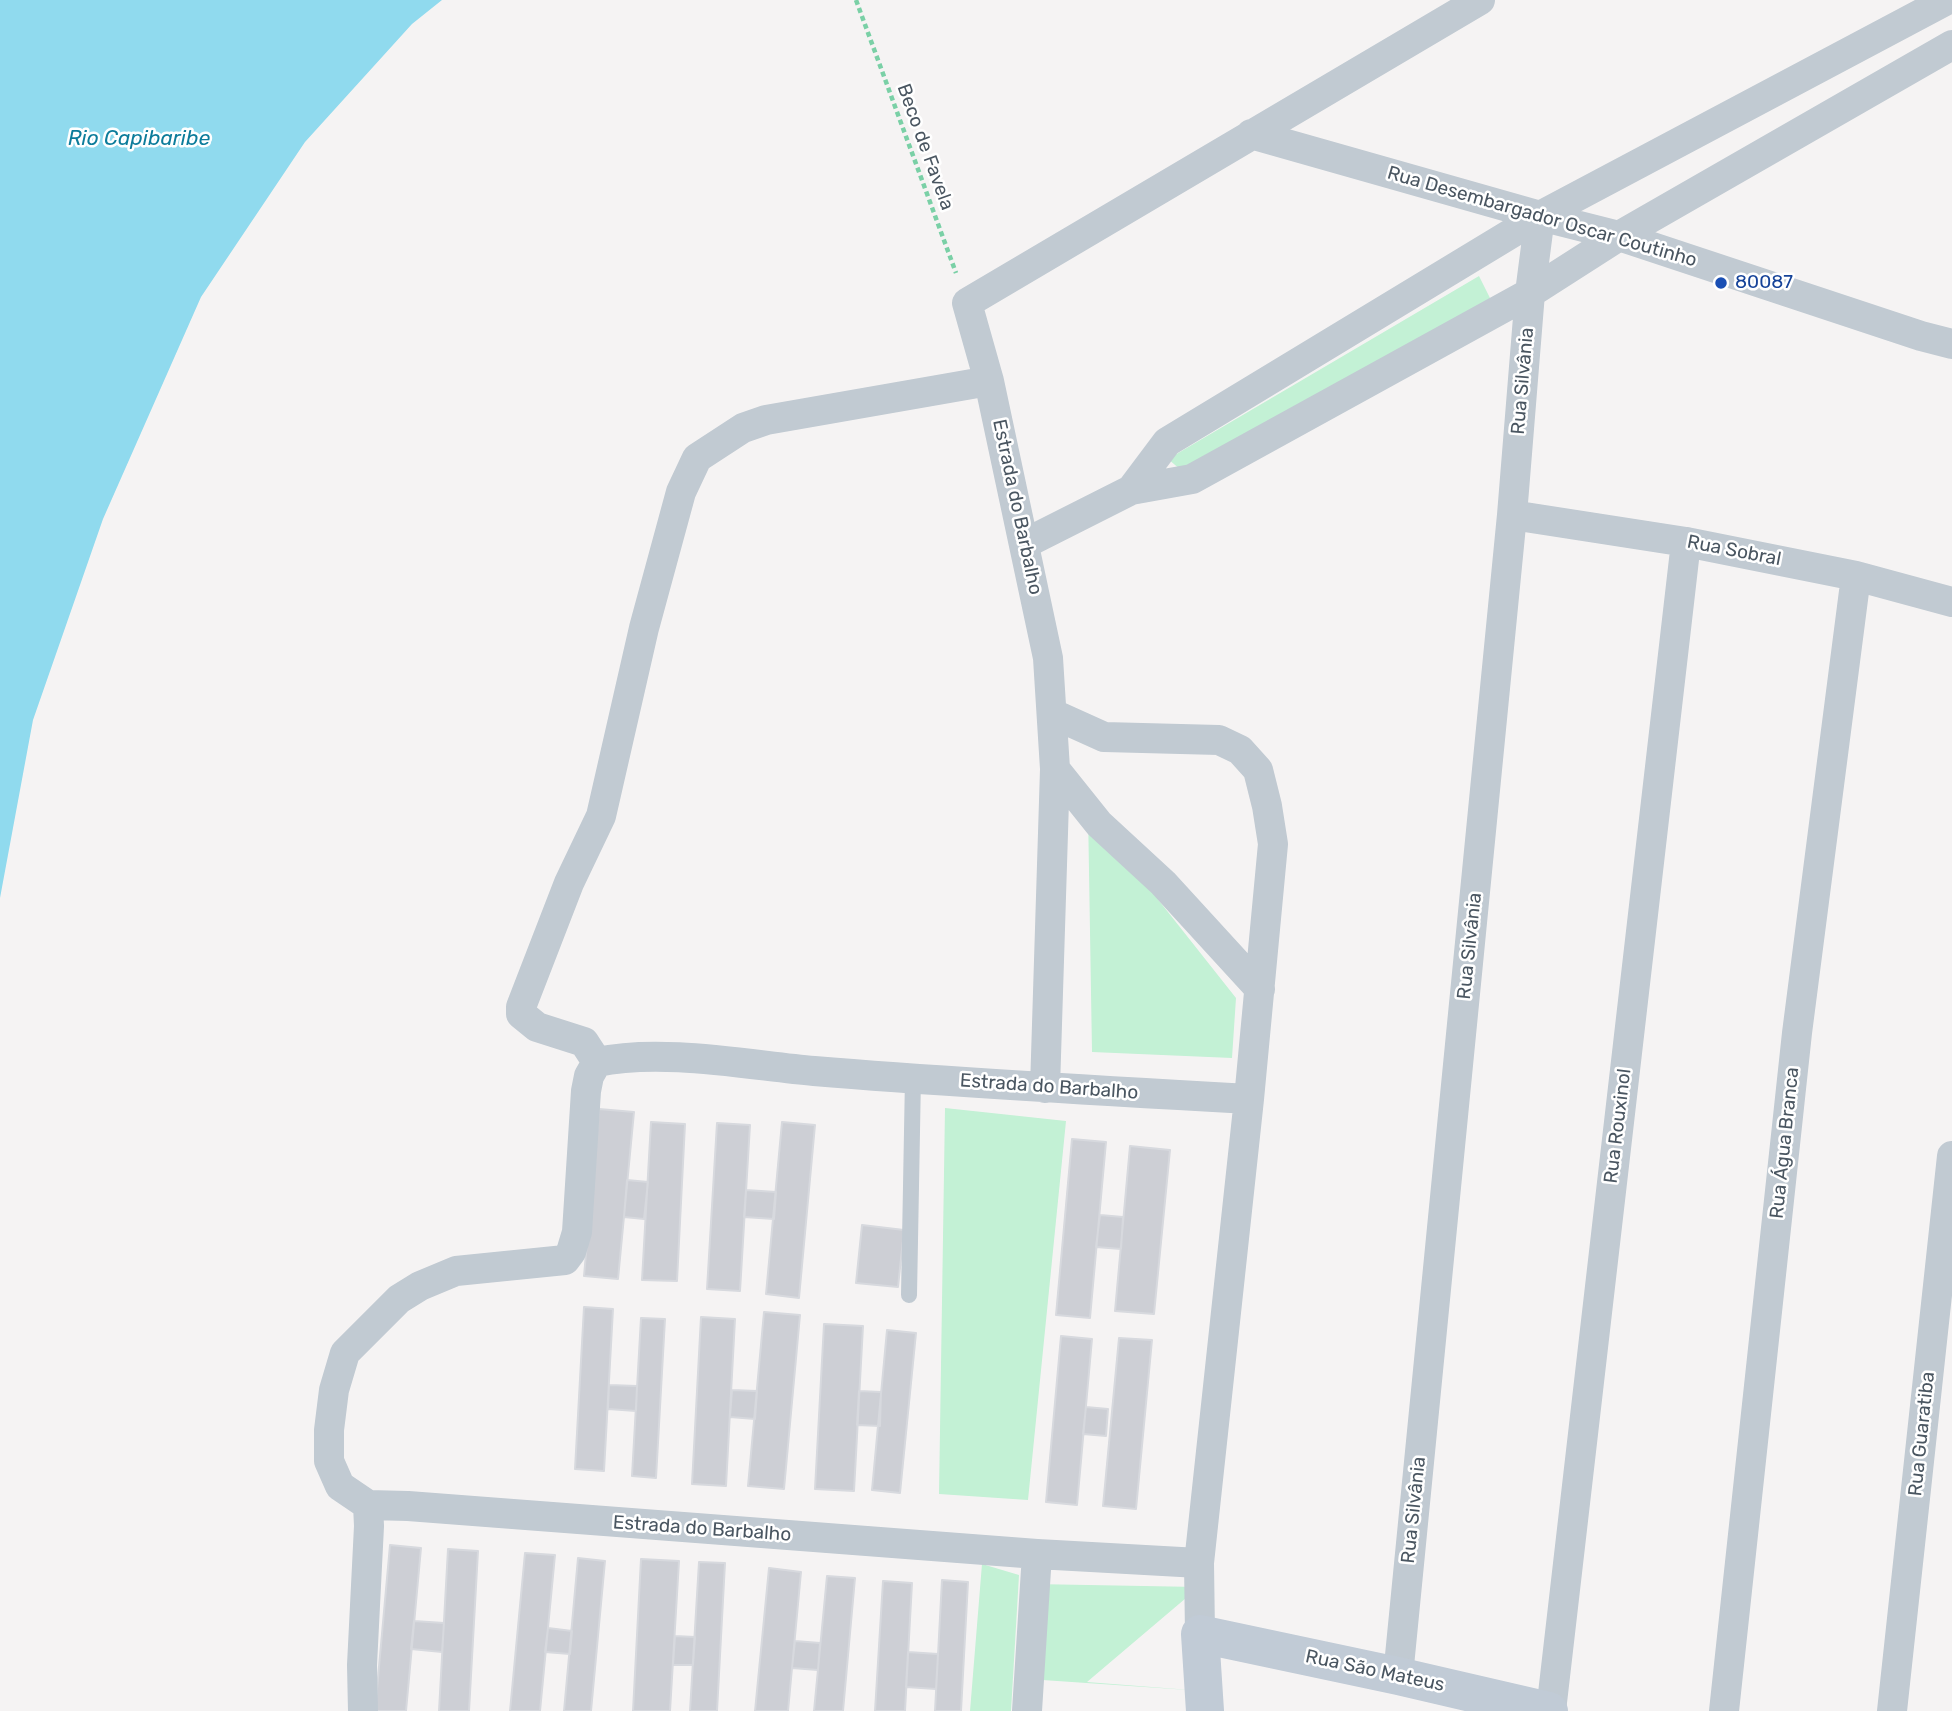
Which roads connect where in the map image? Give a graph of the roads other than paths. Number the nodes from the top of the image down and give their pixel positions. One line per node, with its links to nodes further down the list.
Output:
1 (1480, 0): 4 (street)
2 (1947, 0): 5 (street)
3 (1952, 45): 6 (street)
4 (1251, 134): 5 (street, Rua Desembargador Oscar Coutinho); 11 (street, Estrada do Barbalho)
5 (1540, 216): 6 (street, Rua Desembargador Oscar Coutinho); 7 (street, Rua Silvânia); 12 (street)
6 (1619, 236): 7 (street); 9 (street, Rua Desembargador Oscar Coutinho)
7 (1530, 293): 12 (street); 13 (street, Rua Silvânia)
8 (1952, 319): 9 (street)
9 (1921, 336): 10 (street, Rua Desembargador Oscar Coutinho)
10 (1952, 344)
11 (989, 381): 15 (street, Estrada do Barbalho); 21 (street)
12 (1131, 489): 15 (street)
13 (1512, 515): 14 (street, Rua Sobral); 31 (street, Rua Silvânia)
14 (1686, 541): 16 (street, Rua Sobral); 36 (street, Rua Rouxinol)
15 (1026, 543): 18 (street, Estrada do Barbalho)
16 (1856, 576): 17 (street, Rua Sobral); 37 (street, Rua Água Branca)
17 (1952, 602)
18 (1053, 714): 19 (street, Estrada do Barbalho); 20 (street)
19 (1055, 769): 20 (street); 23 (street, Estrada do Barbalho)
20 (1260, 989): 24 (street)
21 (597, 1062): 22 (street, Estrada do Barbalho); 27 (street)
22 (913, 1077): 23 (street, Estrada do Barbalho); 26 (lane)
23 (1045, 1088): 24 (street, Estrada do Barbalho)
24 (1249, 1099): 29 (street)
25 (1952, 1156): 38 (street, Rua Guaratiba)
26 (909, 1295)
27 (368, 1505): 28 (street, Estrada do Barbalho); 33 (street)
28 (1037, 1554): 29 (street, Estrada do Barbalho); 34 (street)
29 (1199, 1563): 30 (street)
30 (1200, 1634): 31 (street, Rua São Mateus); 35 (street)
31 (1398, 1676): 32 (street, Rua São Mateus)
32 (1507, 1706): 36 (street, Rua São Mateus)
33 (363, 1711)
34 (1027, 1711)
35 (1205, 1711)
36 (1550, 1711)
37 (1724, 1711)
38 (1892, 1711)

